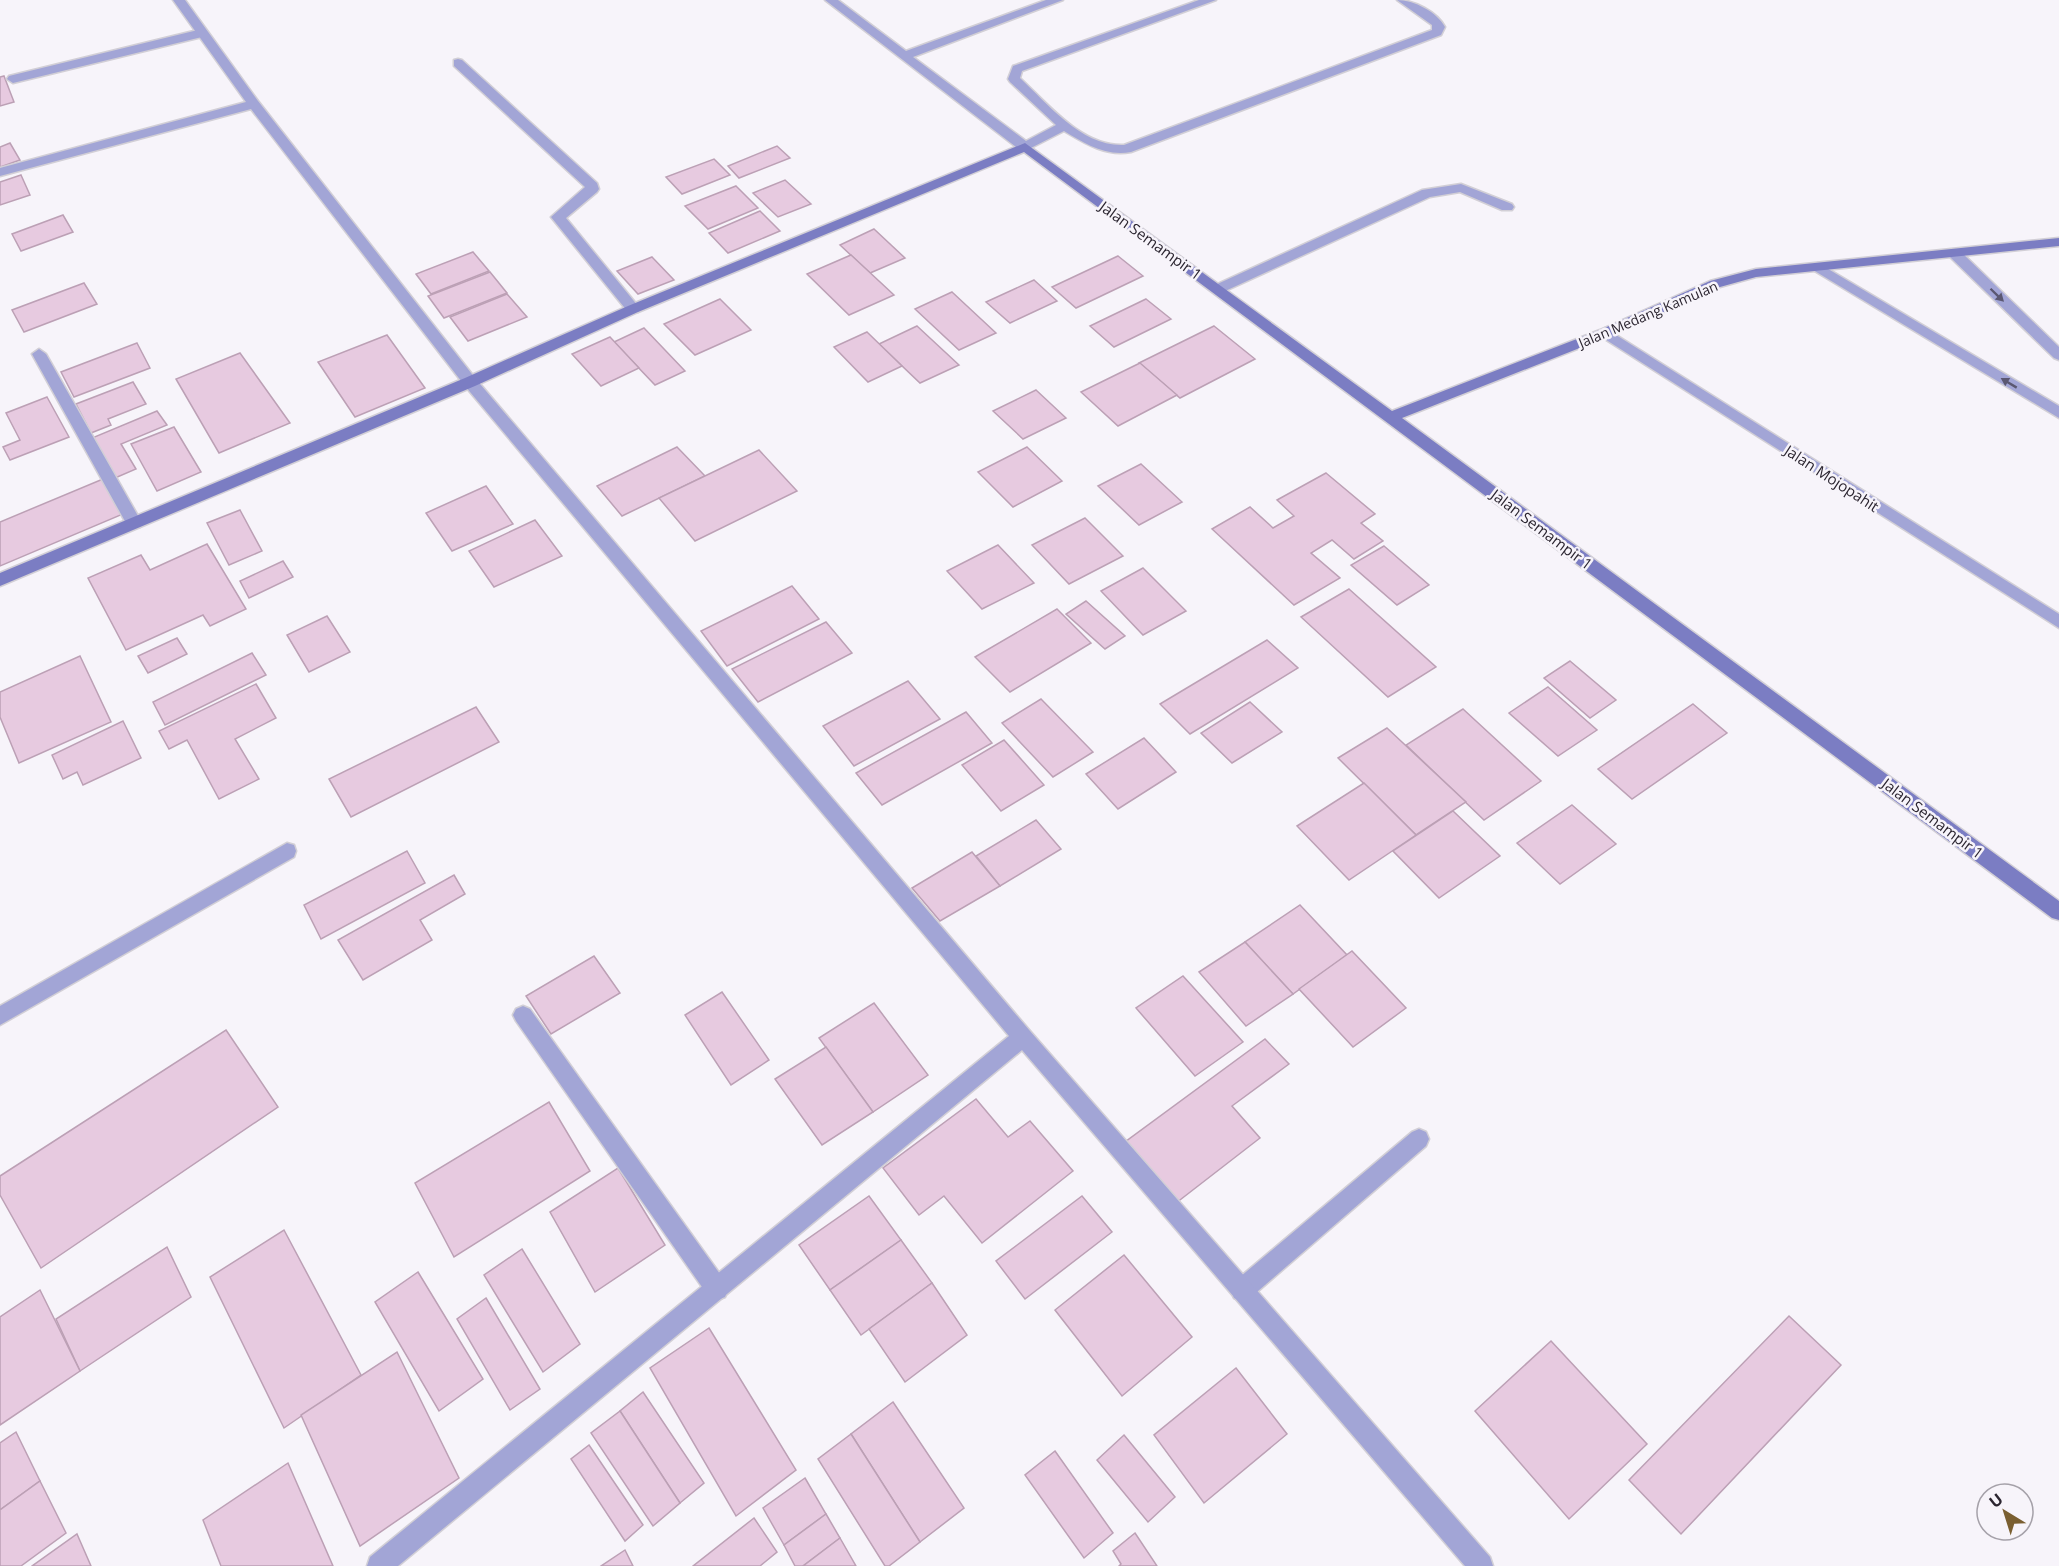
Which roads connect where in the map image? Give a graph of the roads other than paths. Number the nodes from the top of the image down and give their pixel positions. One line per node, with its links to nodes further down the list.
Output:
1 (179, 0): 6 (street)
2 (831, 0): 7 (street)
3 (1058, 0): 7 (street)
4 (1210, 0): 11 (street)
5 (1403, 0): 11 (street)
6 (202, 33): 9 (street); 10 (street)
7 (904, 56): 12 (street)
8 (458, 63): 19 (street)
9 (13, 79)
10 (254, 105): 13 (street); 23 (street)
11 (1064, 126): 12 (street)
12 (1025, 147): 18 (street, Jalan Semampir 1); 19 (street)
13 (0, 172)
14 (1507, 207): 18 (street)
15 (2059, 243): 16 (street, Jalan Medang Kamulan)
16 (1955, 254): 17 (street, Jalan Medang Kamulan); 22 (street, one-way to 22)
17 (1818, 267): 20 (street, Jalan Medang Kamulan); 24 (street, one-way to 17)
18 (1218, 289): 25 (street, Jalan Semampir 1)
19 (633, 309): 23 (street)
20 (1605, 333): 25 (street, Jalan Medang Kamulan); 28 (street, Jalan Mojopahit)
21 (39, 354): 26 (street)
22 (2059, 355)
23 (470, 382): 26 (street); 33 (street)
24 (2059, 413)
25 (1391, 417): 30 (street, Jalan Semampir 1)
26 (134, 523): 27 (street)
27 (0, 580)
28 (2059, 622)
29 (287, 851): 32 (street)
30 (2059, 912)
31 (523, 1015): 35 (street)
32 (0, 1016)
33 (1023, 1037): 35 (street); 36 (street)
34 (1419, 1139): 36 (street)
35 (717, 1288): 37 (street)
36 (1242, 1290): 38 (street)
37 (380, 1566)
38 (1481, 1566)

